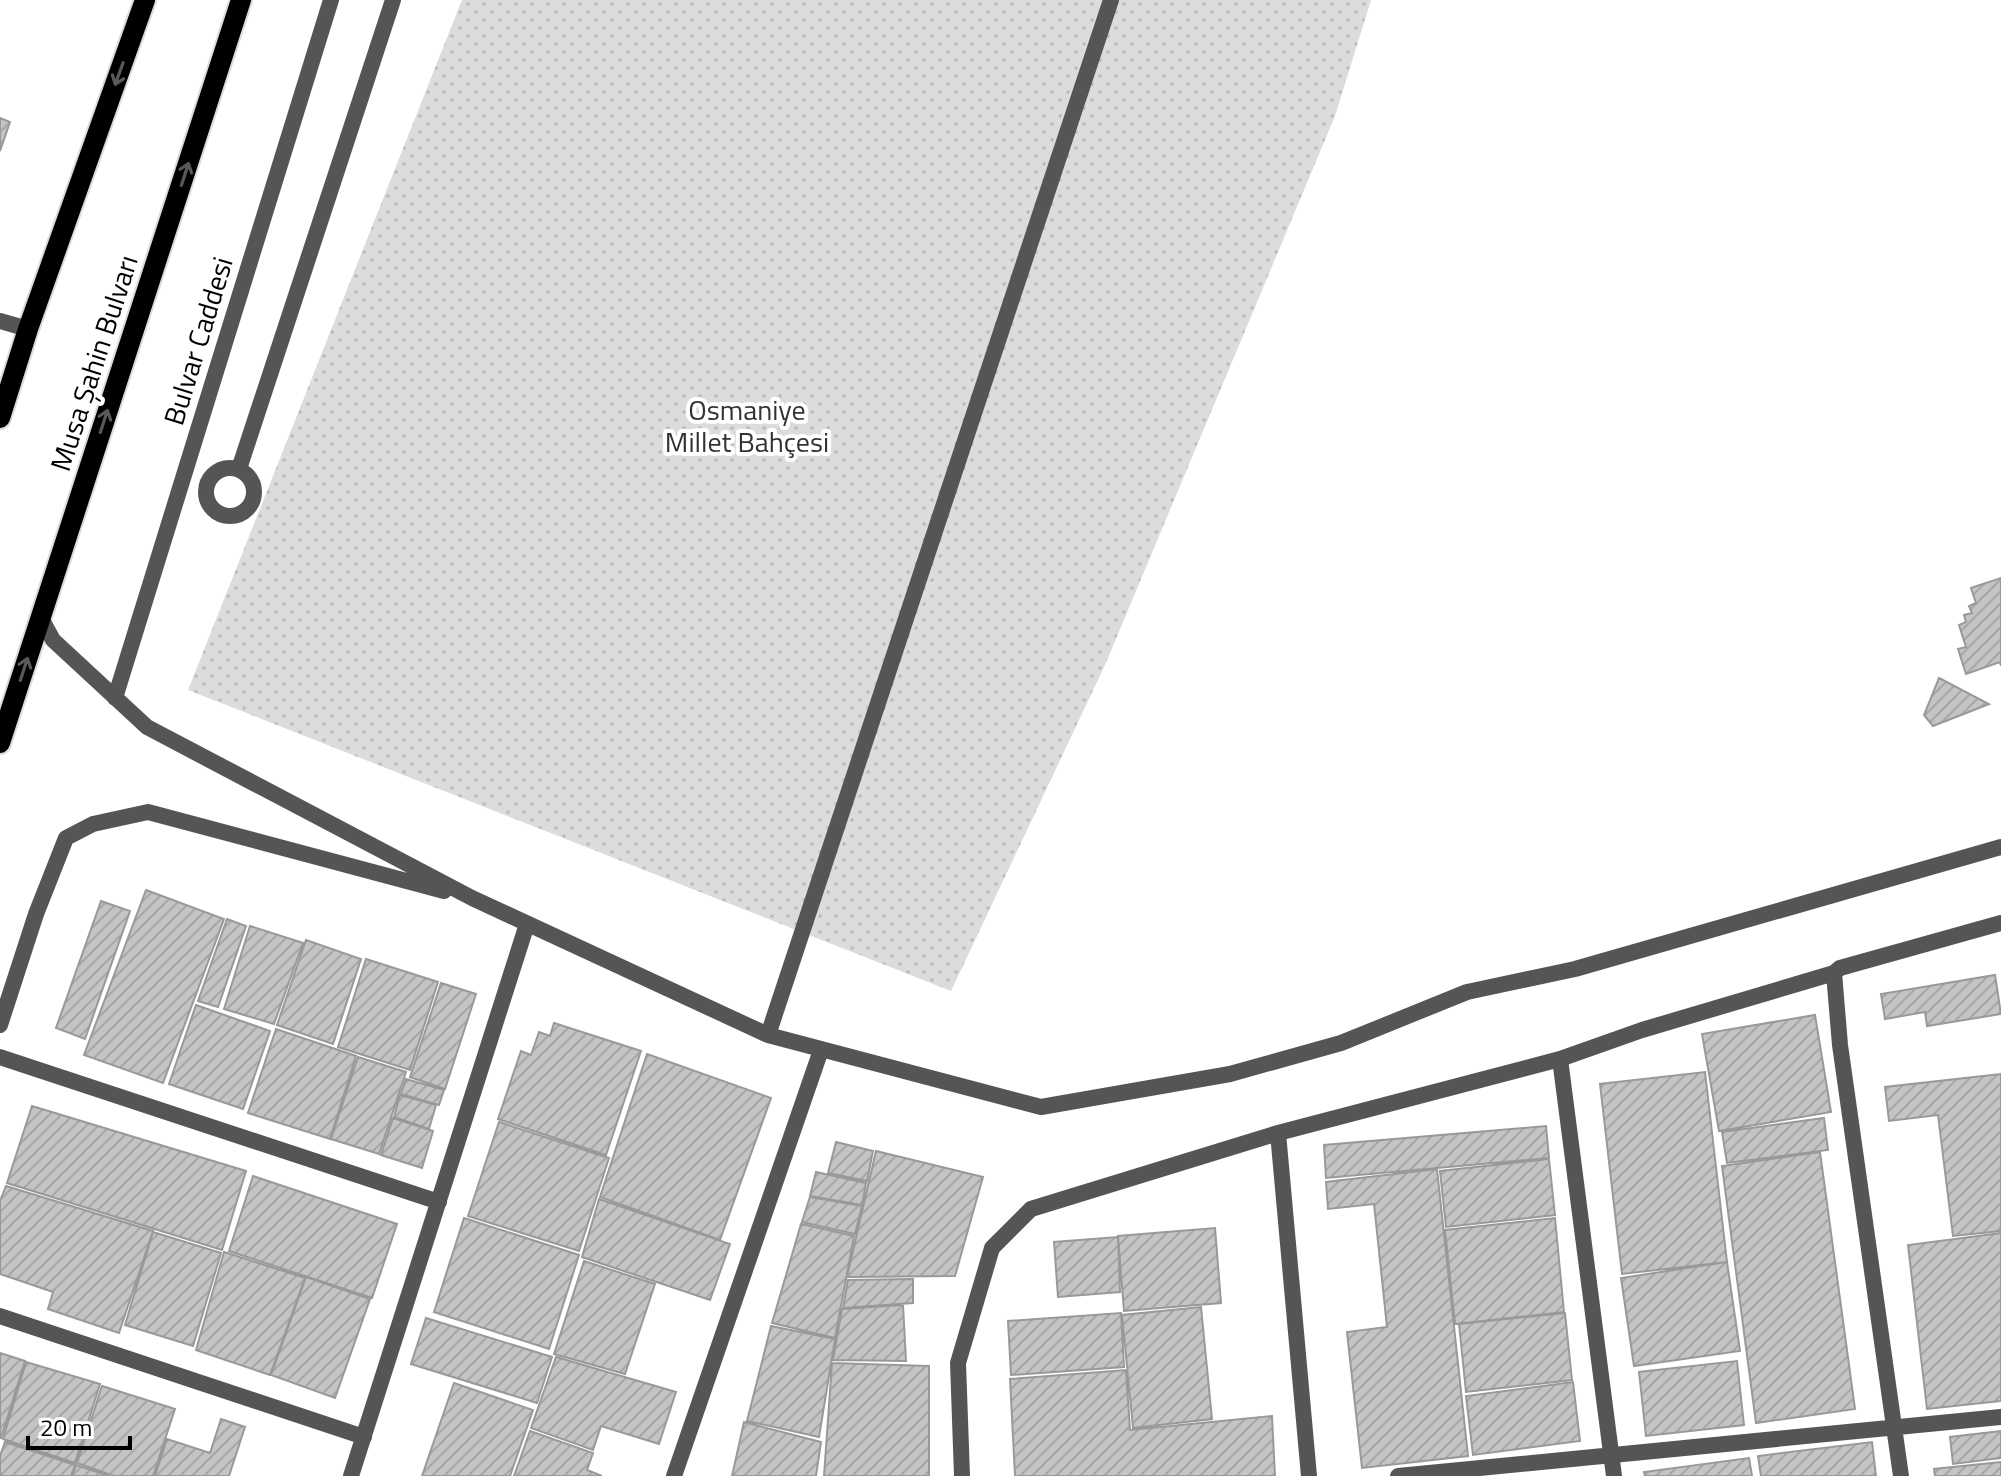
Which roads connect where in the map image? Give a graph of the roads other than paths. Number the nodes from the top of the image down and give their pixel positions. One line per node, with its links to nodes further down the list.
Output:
1 (145, 0): 7 (main road, one-way to 7)
2 (241, 0): 10 (main road, Musa Şahin Bulvarı, one-way to 2)
3 (331, 0): 11 (street, Bulvar Caddesi)
4 (393, 0): 9 (street)
5 (1111, 0): 19 (street)
6 (0, 321): 7 (street)
7 (28, 329): 8 (main road)
8 (0, 418)
9 (239, 469)
10 (41, 618): 11 (street); 12 (main road, Musa Şahin Bulvarı, one-way to 10)
11 (115, 698): 14 (street)
12 (0, 743)
13 (2001, 847): 20 (street)
14 (472, 898): 16 (street); 18 (street)
15 (2001, 923): 17 (street)
16 (527, 924): 19 (street); 24 (street)
17 (1834, 973): 22 (street); 27 (street)
18 (0, 1025)
19 (768, 1035): 20 (street)
20 (821, 1050): 31 (street)
21 (0, 1057): 24 (street)
22 (1560, 1059): 23 (street); 29 (street)
23 (1278, 1133): 32 (street); 33 (street)
24 (439, 1202): 28 (street)
25 (0, 1316): 28 (street)
26 (2001, 1417): 27 (street)
27 (1892, 1429): 29 (street); 36 (street)
28 (364, 1437): 30 (street)
29 (1611, 1455): 34 (street); 35 (street)
30 (351, 1476)
31 (674, 1476)
32 (962, 1476)
33 (1309, 1476)
34 (1398, 1476)
35 (1614, 1476)
36 (1901, 1476)

